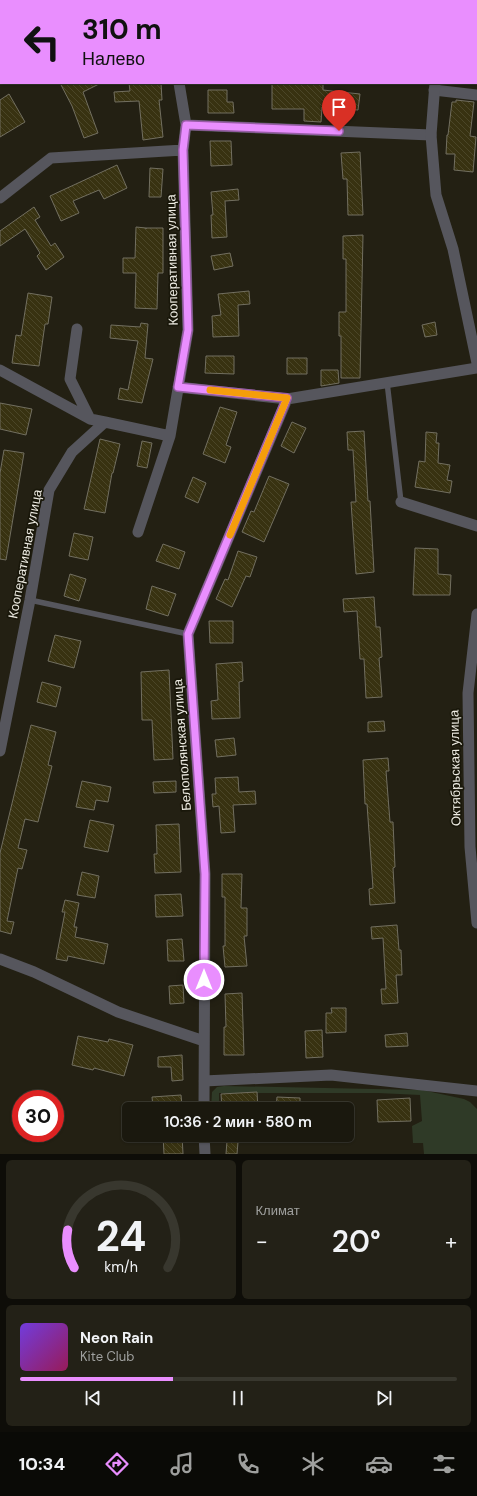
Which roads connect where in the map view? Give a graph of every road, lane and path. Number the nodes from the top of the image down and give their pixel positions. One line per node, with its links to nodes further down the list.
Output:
1 (179, 84): 4 (street, Кооперативная улица)
2 (434, 86): 3 (street); 5 (street)
3 (477, 95)
4 (186, 125): 5 (street); 6 (street, Кооперативная улица)
5 (430, 135): 9 (street)
6 (183, 150): 7 (street); 13 (street, Кооперативная улица)
7 (0, 198)
8 (77, 328): 15 (street)
9 (477, 363)
10 (477, 368): 12 (street)
11 (0, 370): 15 (street)
12 (387, 382): 14 (street); 18 (lane)
13 (178, 387): 14 (street); 17 (street, Кооперативная улица)
14 (287, 398): 23 (street, Белополянская улица)
15 (90, 419): 16 (street)
16 (105, 422): 17 (street); 21 (street, Кооперативная улица)
17 (170, 436): 20 (street, Кооперативная улица)
18 (401, 502): 19 (street)
19 (477, 526)
20 (138, 532)
21 (30, 600): 23 (lane); 25 (street, Кооперативная улица)
22 (477, 614): 24 (street, Октябрьская улица)
23 (188, 634): 28 (street, Белополянская улица)
24 (472, 694): 26 (street, Октябрьская улица)
25 (0, 751)
26 (477, 923)
27 (0, 959): 28 (street)
28 (204, 1041): 29 (street, Белополянская улица)
29 (204, 1081): 30 (street); 31 (street, Белополянская улица)
30 (477, 1091)
31 (204, 1102)
32 (204, 1142): 33 (street)
33 (205, 1154)

